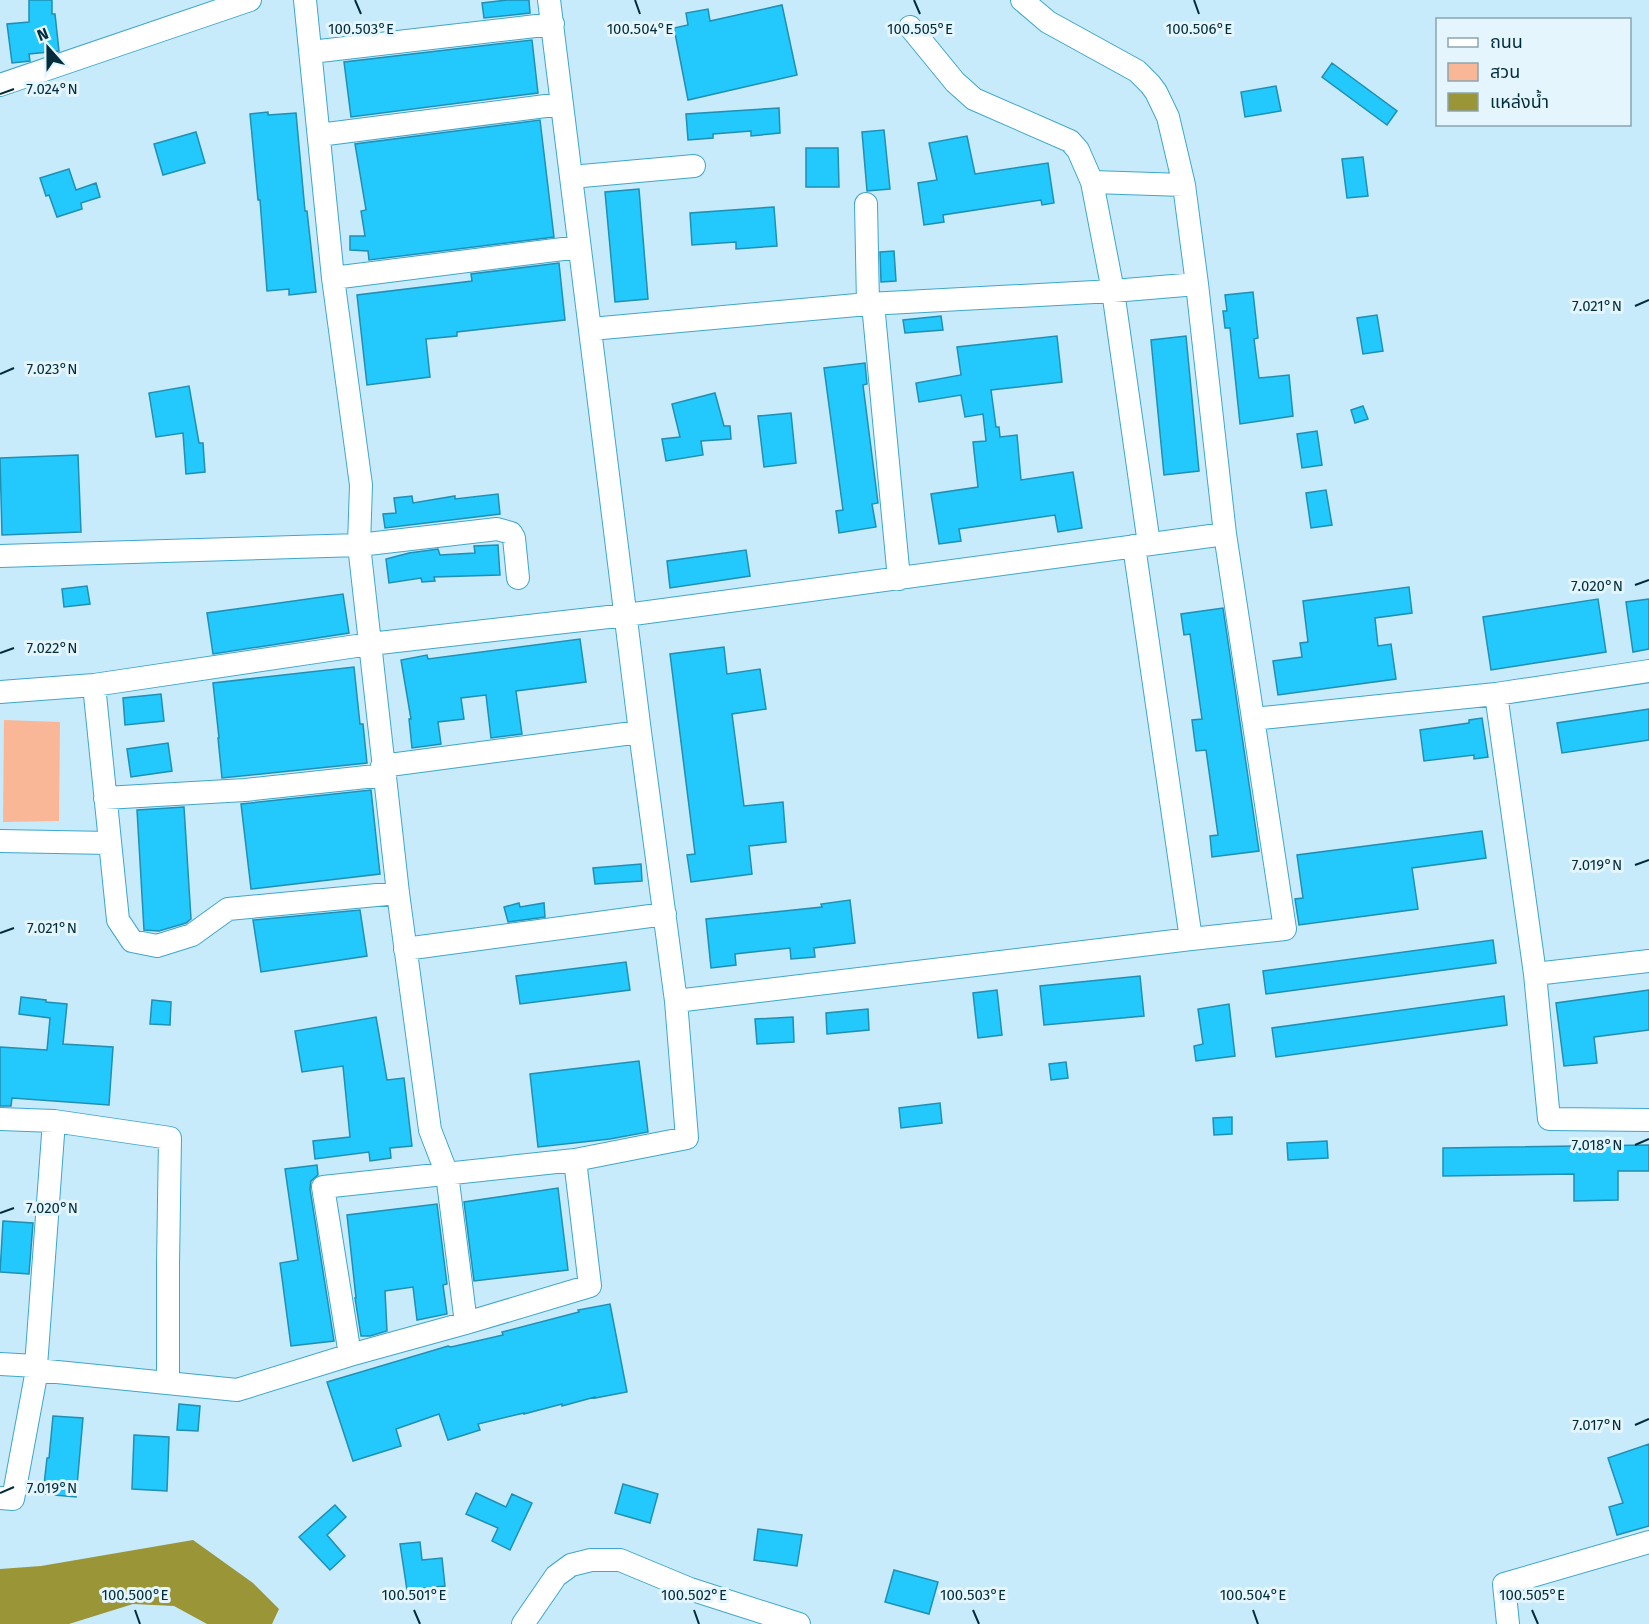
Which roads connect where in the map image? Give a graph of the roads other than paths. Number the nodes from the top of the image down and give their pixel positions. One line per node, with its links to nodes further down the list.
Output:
1 (305, 0): 7 (street)
2 (549, 0): 5 (street)
3 (1022, 0): 14 (street)
4 (240, 2): 8 (street)
5 (553, 24): 7 (street); 9 (street)
6 (910, 27): 13 (street)
7 (311, 52): 10 (street)
8 (0, 85)
9 (561, 104): 10 (street); 12 (street)
10 (319, 135): 17 (street)
11 (694, 166): 12 (street)
12 (571, 177): 16 (street)
13 (1092, 182): 14 (street); 19 (street)
14 (1184, 185): 18 (street)
15 (866, 204): 20 (street)
16 (579, 247): 17 (street); 21 (street)
17 (333, 278): 24 (street)
18 (1197, 284): 19 (street); 22 (street)
19 (1113, 291): 20 (street); 23 (street)
20 (871, 304): 21 (street); 27 (street)
21 (591, 329): 28 (street)
22 (1225, 534): 23 (street); 34 (street)
23 (1141, 545): 27 (street); 42 (street)
24 (359, 546): 25 (street); 26 (street); 29 (street)
25 (0, 556)
26 (518, 578)
27 (899, 579): 28 (street)
28 (626, 615): 29 (street); 35 (street)
29 (370, 644): 31 (street); 36 (street)
30 (1649, 671): 33 (street)
31 (94, 686): 32 (street); 37 (street)
32 (0, 692)
33 (1496, 694): 34 (street); 45 (street)
34 (1253, 719): 42 (street)
35 (640, 732): 36 (street); 41 (street)
36 (384, 771): 37 (street); 40 (street)
37 (105, 798): 39 (street)
38 (0, 841): 39 (street)
39 (110, 843): 40 (street)
40 (398, 893): 43 (street)
41 (664, 914): 43 (street); 46 (street)
42 (1191, 939): 46 (street)
43 (405, 949): 51 (street)
44 (1649, 961): 45 (street)
45 (1535, 974): 48 (street)
46 (676, 1001): 50 (street)
47 (0, 1119): 49 (street)
48 (1649, 1120)
49 (54, 1121): 55 (street); 56 (street)
50 (574, 1160): 51 (street); 52 (street)
51 (447, 1174): 52 (street); 53 (street)
52 (466, 1323): 53 (street)
53 (350, 1354): 56 (street)
54 (0, 1364): 55 (street)
55 (37, 1368): 56 (street); 57 (street)
56 (168, 1382)
57 (0, 1498)
58 (1649, 1542): 61 (street)
59 (522, 1624): 60 (street)
60 (799, 1624)
61 (1508, 1624)

